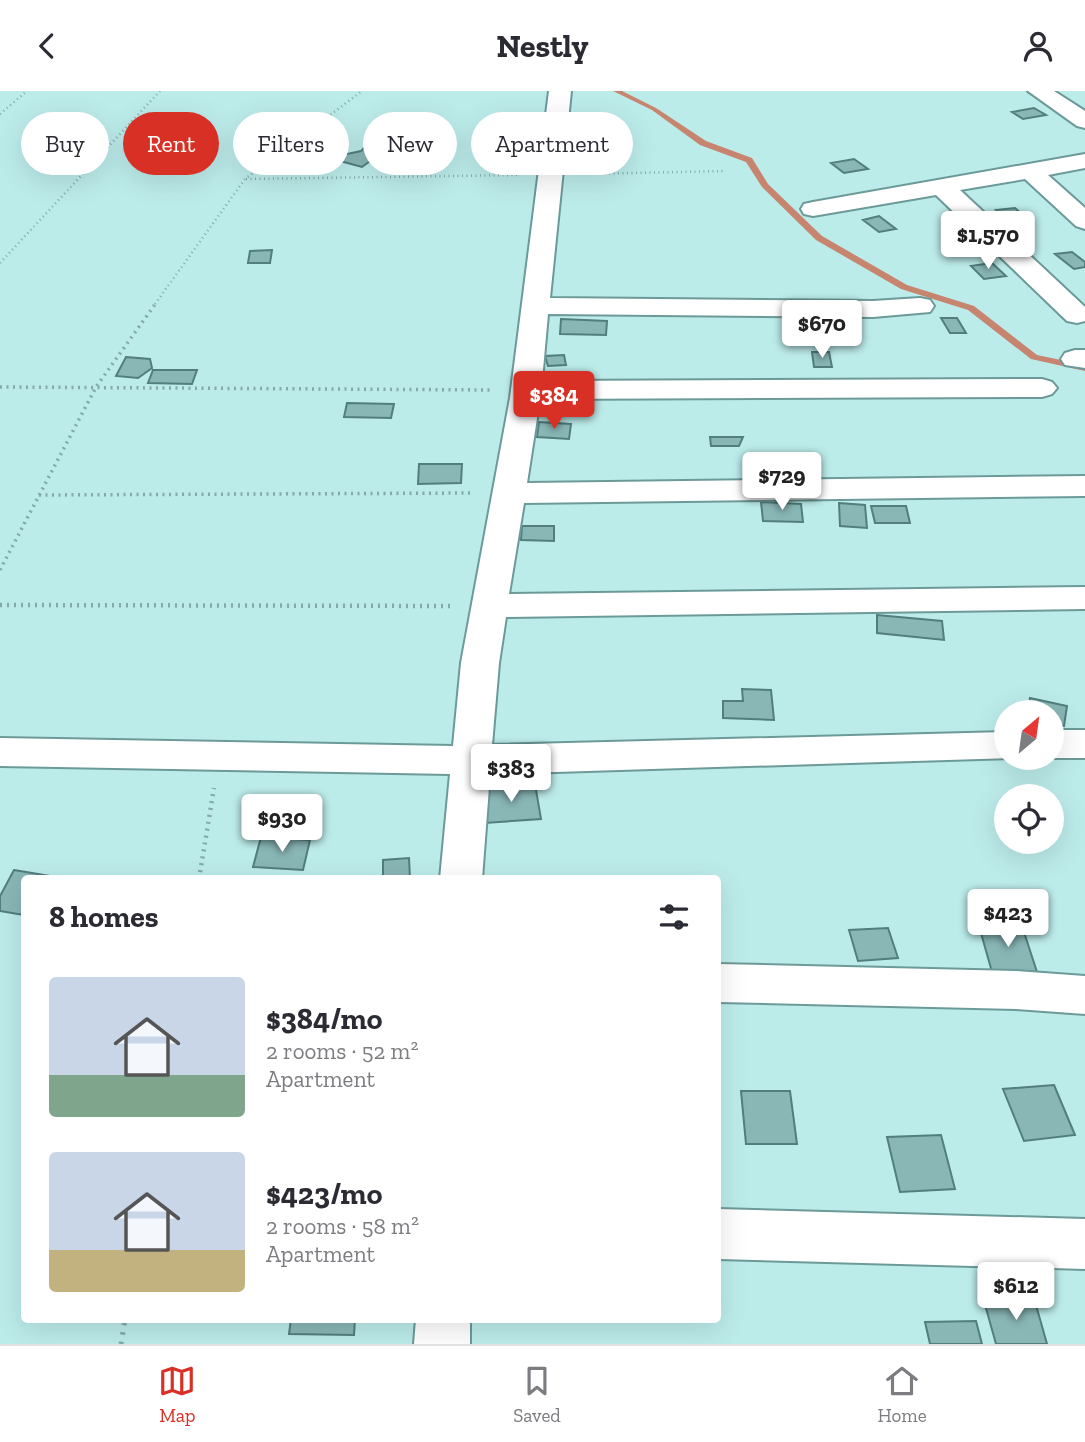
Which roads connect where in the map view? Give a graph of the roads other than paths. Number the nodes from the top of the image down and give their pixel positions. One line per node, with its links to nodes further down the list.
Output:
1 (560, 91): 9 (street)
2 (1039, 91): 3 (street)
3 (1085, 121)
4 (1085, 161): 5 (street)
5 (1030, 171): 6 (street); 8 (street)
6 (942, 187): 7 (street); 11 (street)
7 (813, 209)
8 (1085, 221)
9 (535, 306): 10 (street); 13 (street)
10 (920, 306)
11 (1077, 315)
12 (1042, 389): 13 (street)
13 (526, 390): 15 (street)
14 (1085, 486): 15 (street)
15 (509, 493): 17 (street)
16 (1085, 598): 17 (street)
17 (490, 605): 22 (street)
18 (1064, 744): 19 (street)
19 (1085, 744)
20 (994, 746): 22 (street)
21 (0, 752): 22 (street)
22 (471, 760): 23 (street)
23 (461, 875)
24 (721, 983): 25 (street)
25 (1085, 995)
26 (721, 1234): 27 (street)
27 (1085, 1244)
28 (443, 1323): 29 (street)
29 (442, 1344)

